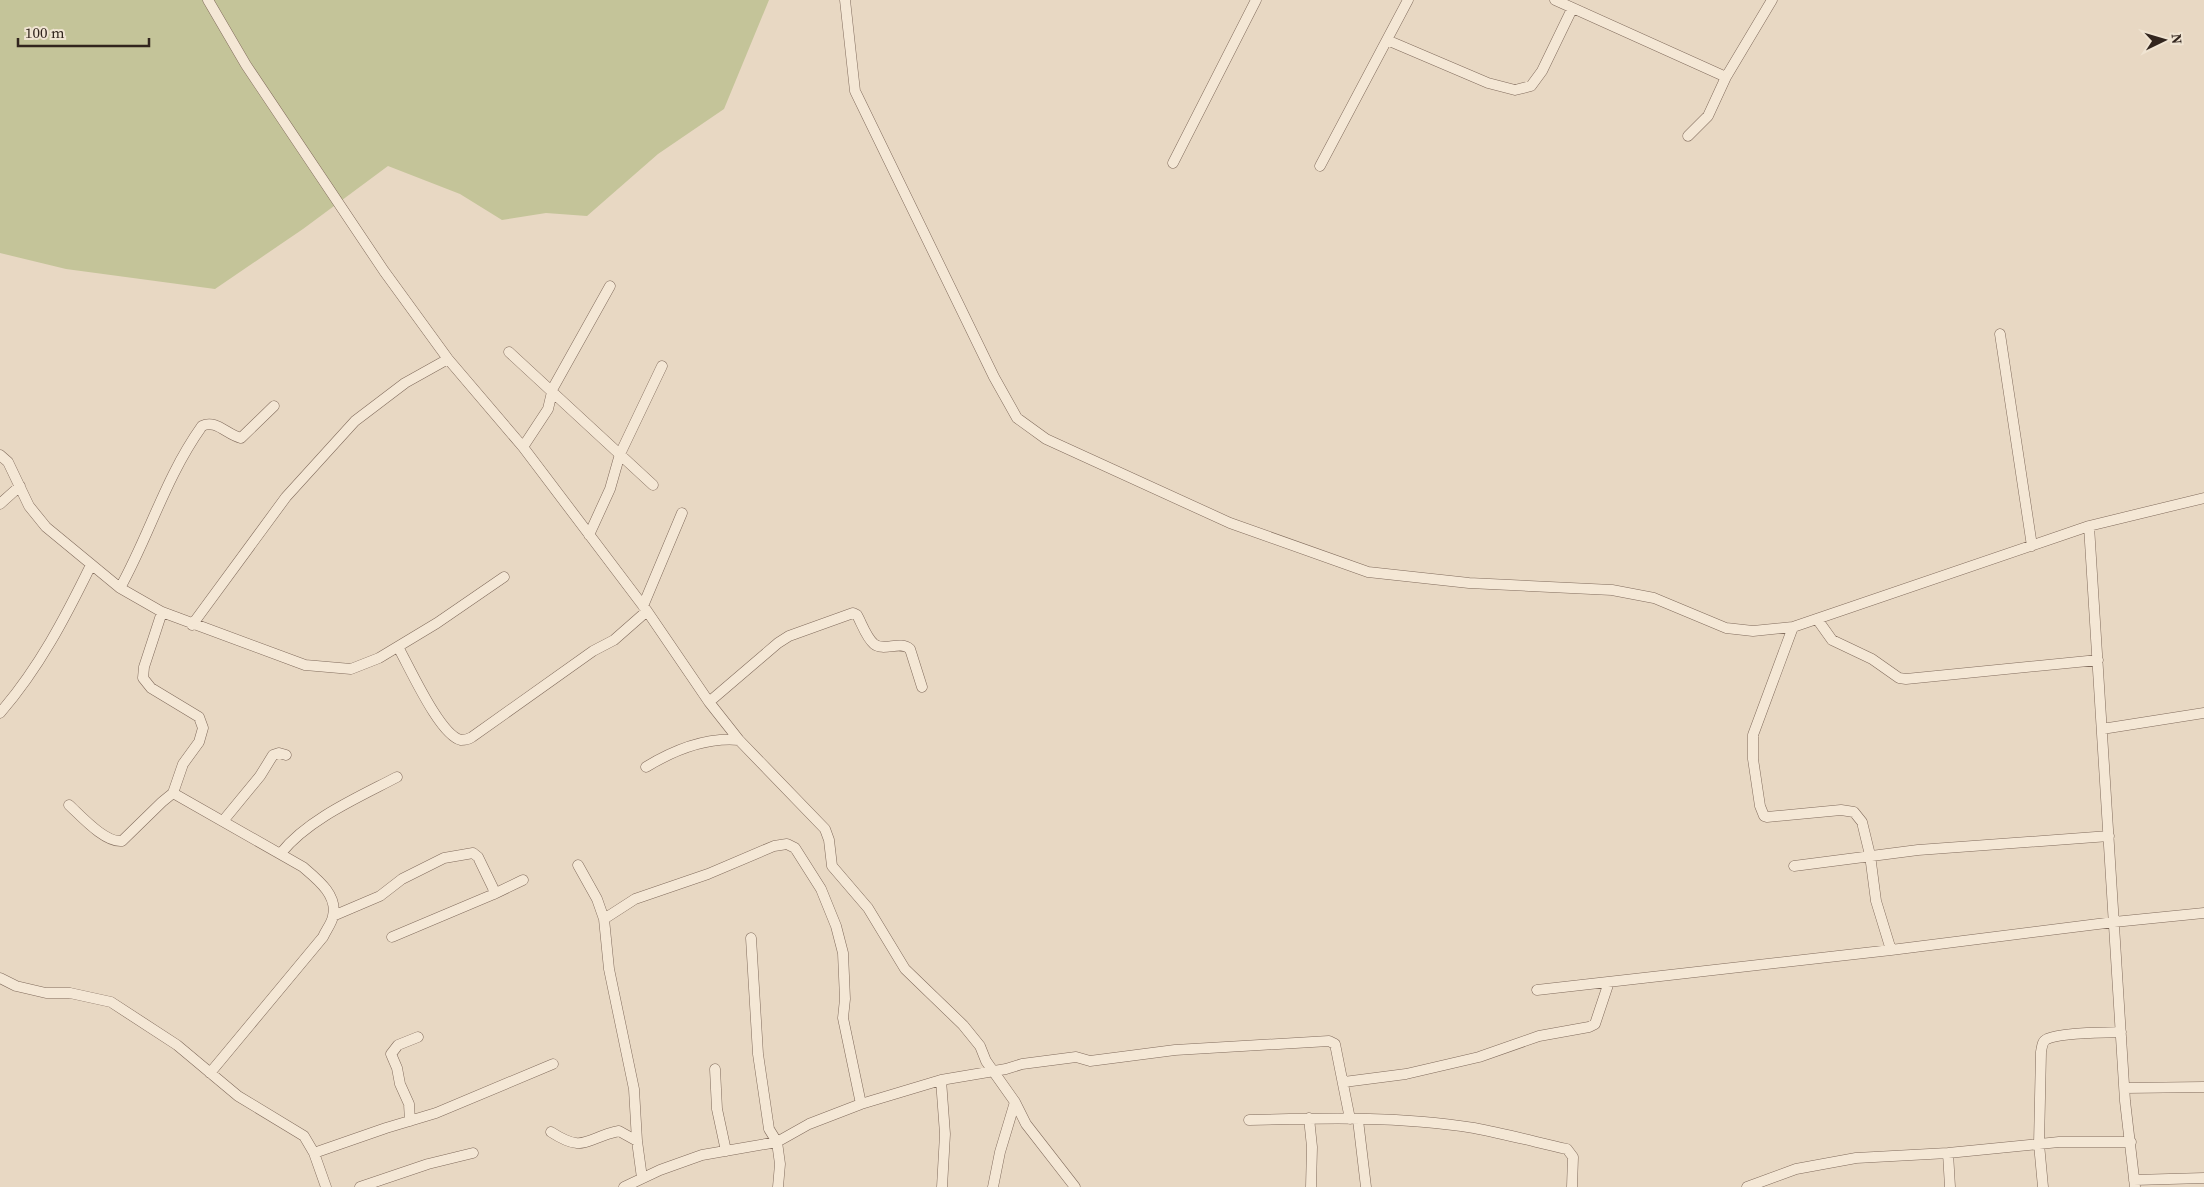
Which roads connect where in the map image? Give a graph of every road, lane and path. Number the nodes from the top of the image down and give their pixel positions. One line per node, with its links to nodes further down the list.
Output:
1 (208, 0): 16 (street)
2 (846, 0): 38 (street)
3 (1256, 0): 11 (street)
4 (1408, 0): 8 (street)
5 (1555, 0): 7 (street)
6 (1772, 0): 9 (street)
7 (1572, 9): 8 (street); 9 (street)
8 (1387, 40): 12 (street)
9 (1726, 77): 10 (street)
10 (1688, 136)
11 (1173, 163)
12 (1320, 166)
13 (610, 286): 18 (street)
14 (2000, 334): 30 (street)
15 (509, 352): 18 (street)
16 (448, 359): 20 (street); 37 (street)
17 (662, 366): 21 (street)
18 (553, 392): 20 (street); 21 (street)
19 (274, 406): 33 (street)
20 (523, 447): 29 (street)
21 (620, 454): 23 (street); 29 (street)
22 (0, 455): 24 (street)
23 (654, 485)
24 (20, 486): 26 (street); 31 (street)
25 (2204, 498): 28 (street)
26 (0, 504)
27 (682, 513): 34 (street)
28 (2088, 526): 30 (street); 40 (street)
29 (589, 535): 34 (street)
30 (2032, 546): 36 (street)
31 (91, 565): 33 (street); 43 (street)
32 (504, 576): 39 (street)
33 (120, 588): 35 (street)
34 (645, 609): 39 (street); 42 (street)
35 (162, 612): 37 (street); 50 (street)
36 (1818, 619): 38 (street); 40 (street)
37 (192, 625): 39 (street)
38 (1793, 627): 55 (street)
39 (398, 647)
40 (2098, 660): 45 (street)
41 (922, 687): 42 (street)
42 (709, 702): 46 (street)
43 (0, 712)
44 (2204, 713): 45 (street)
45 (2102, 729): 53 (street)
46 (739, 740): 48 (street); 74 (street)
47 (286, 755): 52 (street)
48 (646, 767)
49 (397, 777): 54 (street)
50 (173, 793): 51 (street); 52 (street)
51 (69, 805)
52 (223, 821): 54 (street)
53 (2108, 836): 55 (street); 63 (street)
54 (281, 853): 61 (street)
55 (1870, 855): 57 (street); 66 (street)
56 (578, 864): 62 (street)
57 (1794, 866)
58 (524, 880): 59 (street)
59 (494, 894): 61 (street); 64 (street)
60 (2204, 913): 63 (street)
61 (333, 916): 75 (street)
62 (604, 919): 81 (street); 87 (street)
63 (2114, 922): 66 (street); 70 (street)
64 (392, 937)
65 (751, 938): 88 (street)
66 (1891, 950): 68 (street)
67 (0, 978): 75 (street)
68 (1609, 982): 69 (street); 77 (street)
69 (1537, 990)
70 (2121, 1032): 79 (street); 90 (street)
71 (418, 1037): 85 (street)
72 (553, 1064): 85 (street)
73 (715, 1069): 91 (street)
74 (993, 1070): 76 (street); 77 (street); 80 (street)
75 (210, 1073): 94 (street)
76 (941, 1080): 81 (street); 102 (street)
77 (1344, 1082): 84 (street)
78 (2204, 1087): 79 (street)
79 (2125, 1088): 89 (street)
80 (1015, 1102): 103 (street); 104 (street)
81 (861, 1104): 88 (street)
82 (1309, 1118): 83 (street); 84 (street); 105 (street)
83 (1249, 1120)
84 (1354, 1120): 106 (street); 107 (street)
85 (410, 1121): 94 (street)
86 (551, 1132): 87 (street)
87 (637, 1141): 95 (street)
88 (778, 1142): 91 (street); 101 (street)
89 (2131, 1142): 90 (street); 97 (street)
90 (2039, 1144): 93 (street); 110 (street)
91 (726, 1151): 95 (street)
92 (472, 1153): 99 (street)
93 (1948, 1153): 108 (street); 109 (street)
94 (314, 1154): 98 (street)
95 (642, 1178): 100 (street)
96 (2204, 1178): 97 (street)
97 (2134, 1183)
98 (326, 1187)
99 (360, 1187)
100 (624, 1187)
101 (778, 1187)
102 (942, 1187)
103 (993, 1187)
104 (1075, 1187)
105 (1311, 1187)
106 (1366, 1187)
107 (1572, 1187)
108 (1747, 1187)
109 (1950, 1187)
110 (2043, 1187)

